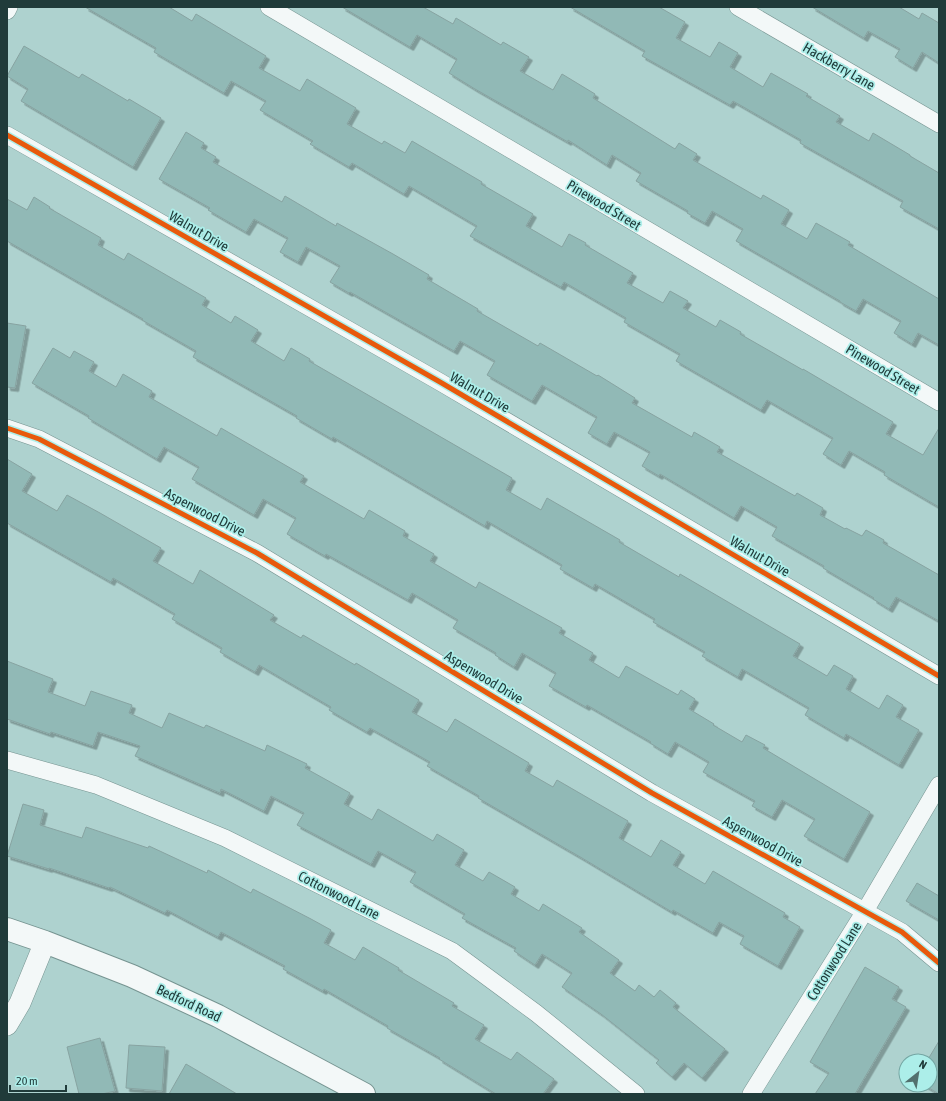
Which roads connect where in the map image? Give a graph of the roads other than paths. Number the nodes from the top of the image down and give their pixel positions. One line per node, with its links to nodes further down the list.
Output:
1 (9, 7): 4 (street)
2 (269, 7): 7 (street, Pinewood Street)
3 (738, 7): 5 (street, Hackberry Lane)
4 (7, 12)
5 (939, 124)
6 (7, 135): 9 (street, Walnut Drive)
7 (939, 402)
8 (7, 428): 12 (street, Aspenwood Drive)
9 (939, 676)
10 (7, 760): 18 (street, Cottonwood Lane)
11 (939, 785): 12 (street, Cottonwood Lane)
12 (865, 911): 15 (street, Aspenwood Drive); 19 (street, Cottonwood Lane)
13 (7, 929): 14 (main road, Bedford Road)
14 (45, 942): 16 (street); 17 (main road, Bedford Road)
15 (939, 963)
16 (7, 1025)
17 (364, 1094)
18 (636, 1094)
19 (751, 1094)

